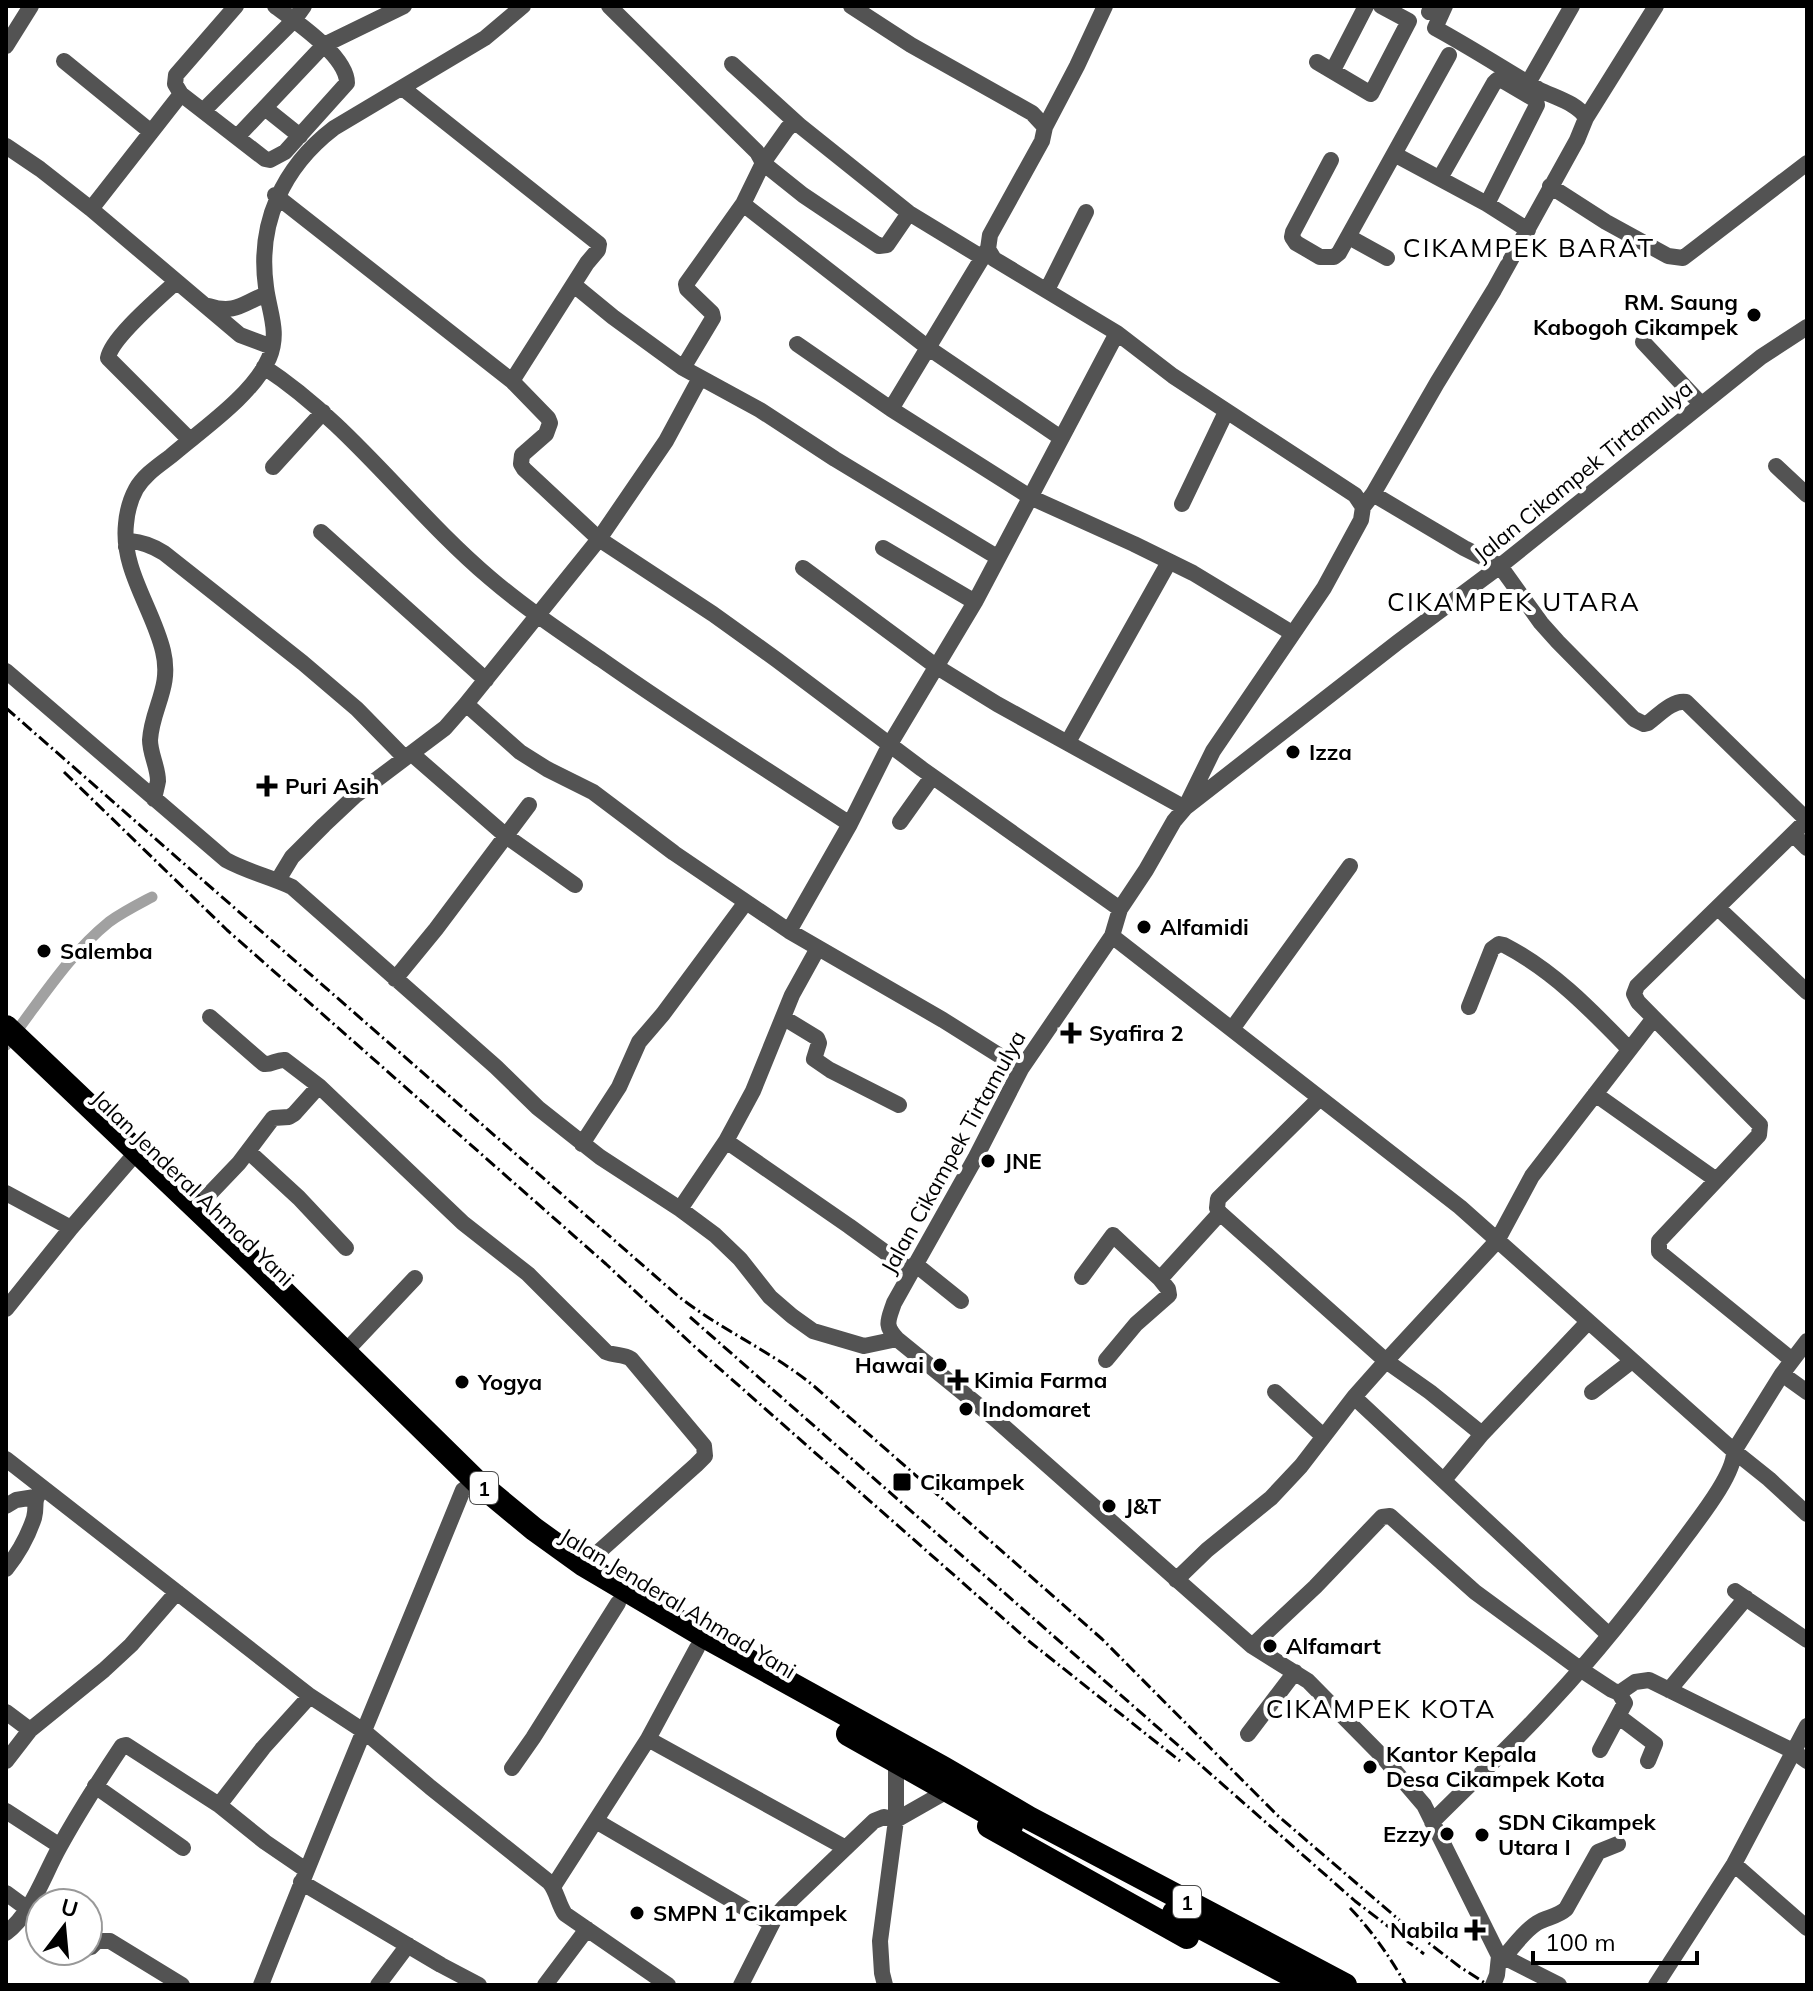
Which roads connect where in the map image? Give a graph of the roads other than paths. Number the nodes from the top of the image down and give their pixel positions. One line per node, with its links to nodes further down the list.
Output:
1 (31, 6): 19 (street)
2 (236, 6): 27 (street)
3 (275, 6): 17 (street)
4 (304, 6): 17 (street)
5 (404, 6): 18 (street)
6 (523, 6): 43 (street)
7 (533, 6): 26 (street)
8 (609, 6): 39 (street)
9 (851, 6): 32 (street)
10 (1105, 6): 32 (street)
11 (1366, 6): 24 (street)
12 (1381, 6): 16 (street)
13 (1398, 6): 16 (street)
14 (1572, 6): 25 (street)
15 (1656, 6): 30 (street)
16 (1428, 16): 24 (street); 25 (street)
17 (294, 20): 18 (street); 29 (street)
18 (324, 45): 28 (street); 34 (street)
19 (6, 46)
20 (1449, 55): 37 (street)
21 (64, 61): 33 (street)
22 (1317, 62): 24 (street)
23 (732, 64): 31 (street)
24 (1333, 70)
25 (1528, 83): 30 (street)
26 (405, 90): 43 (street); 54 (street)
27 (181, 94): 29 (street); 33 (street)
28 (265, 108): 34 (street); 35 (street)
29 (203, 111): 35 (street)
30 (1586, 118): 42 (street)
31 (799, 125): 39 (street); 48 (street)
32 (1045, 127): 51 (street)
33 (151, 132): 46 (street)
34 (300, 136): 35 (street)
35 (237, 137)
36 (6, 146): 46 (street)
37 (1394, 154): 41 (street); 50 (street)
38 (1331, 160): 50 (street)
39 (763, 163): 44 (street); 48 (street)
40 (1807, 163): 42 (street)
41 (1440, 178): 45 (street); 45 (street)
42 (1550, 186): 49 (street)
43 (280, 198): 56 (street); 67 (street)
44 (743, 204): 63 (street); 65 (street)
45 (1487, 204): 49 (street)
46 (91, 209): 53 (street)
47 (1086, 212): 55 (street)
48 (909, 213): 51 (street)
49 (1528, 230): 78 (street)
50 (1349, 237): 52 (street)
51 (985, 254): 55 (street); 63 (street)
52 (1387, 258)
53 (176, 282): 57 (street); 73 (street)
54 (574, 285): 65 (street); 67 (street)
55 (1047, 290): 58 (street)
56 (267, 294): 57 (street); 62 (street)
57 (203, 304): 62 (street)
58 (1117, 333): 71 (street); 72 (street)
59 (1805, 333): 68 (street, Jalan Cikampek Tirtamulya)
60 (1643, 342): 68 (street)
61 (797, 344): 69 (street)
62 (272, 347): 64 (street)
63 (927, 347): 69 (street); 72 (street)
64 (264, 367): 70 (street); 73 (street)
65 (683, 368): 66 (street)
66 (700, 378): 81 (street); 84 (street)
67 (512, 381): 81 (street)
68 (1701, 404): 86 (street, Jalan Cikampek Tirtamulya)
69 (891, 409): 77 (street)
70 (323, 412): 75 (street); 89 (street)
71 (1226, 412): 78 (street); 79 (street)
72 (1061, 438): 77 (street)
73 (190, 440): 82 (street)
74 (1776, 466): 76 (street)
75 (273, 467)
76 (1807, 495)
77 (1030, 497): 84 (street); 85 (street)
78 (1368, 501): 86 (street); 90 (street)
79 (1182, 504)
80 (321, 532): 93 (street)
81 (599, 539): 89 (street); 96 (street)
82 (132, 543): 97 (street); 99 (street)
83 (883, 548): 88 (street)
84 (997, 557): 88 (street)
85 (1169, 562): 90 (street); 95 (street)
86 (1500, 566): 101 (street, Jalan Cikampek Tirtamulya); 102 (street)
87 (803, 568): 91 (street)
88 (975, 602): 91 (street)
89 (537, 615): 93 (street); 104 (street)
90 (1292, 633): 101 (street)
91 (937, 667): 95 (street); 96 (street)
92 (6, 671): 99 (street)
93 (486, 680): 94 (street)
94 (466, 704): 97 (street); 111 (street)
95 (1068, 742): 101 (street)
96 (890, 744): 98 (street); 104 (street)
97 (409, 756): 106 (street); 109 (street)
98 (932, 777): 103 (street); 113 (street)
99 (154, 799): 109 (street)
100 (529, 805): 106 (street)
101 (1185, 808): 113 (street, Jalan Cikampek Tirtamulya)
102 (1807, 820): 105 (street)
103 (900, 822)
104 (850, 824): 114 (street)
105 (1793, 834): 107 (street); 112 (street)
106 (506, 836): 110 (street); 117 (street)
107 (1807, 848)
108 (1350, 866): 123 (street)
109 (278, 880): 117 (street)
110 (575, 885)
111 (746, 902): 114 (street); 132 (street)
112 (1718, 908): 118 (street); 122 (street)
113 (1120, 909): 115 (street, Jalan Cikampek Tirtamulya)
114 (789, 931): 116 (street)
115 (1112, 936): 123 (street); 126 (street, Jalan Cikampek Tirtamulya)
116 (818, 948): 121 (street); 126 (street)
117 (395, 979): 132 (street)
118 (1807, 992)
119 (1469, 1007): 125 (street)
120 (210, 1017): 127 (street)
121 (784, 1018): 130 (street); 131 (street)
122 (1654, 1018): 125 (street); 135 (street)
123 (1232, 1029): 129 (street)
124 (12, 1040): 134 (highway, Jalan Jenderal Ahmad Yani / 1); 137 (highway, Jalan Jenderal Ahmad Yani / 1)
125 (1629, 1049): 128 (street)
126 (1021, 1069): 143 (street, Jalan Cikampek Tirtamulya)
127 (319, 1086): 133 (street); 170 (street)
128 (1595, 1094): 135 (street); 141 (street)
129 (1319, 1099): 139 (street); 141 (street)
130 (899, 1105)
131 (726, 1141): 138 (street); 143 (street)
132 (582, 1144): 138 (street)
133 (248, 1151): 137 (street); 142 (street)
134 (129, 1161): 140 (street); 166 (highway, Jalan Jenderal Ahmad Yani / 1)
135 (1715, 1179): 156 (street)
136 (6, 1193): 140 (street)
137 (196, 1208): 152 (highway, Jalan Jenderal Ahmad Yani / 1)
138 (680, 1209): 150 (street)
139 (1220, 1213): 146 (street); 154 (street)
140 (71, 1228): 148 (street)
141 (1497, 1241): 149 (street); 154 (street)
142 (346, 1248)
143 (913, 1268): 147 (street); 150 (street, Jalan Cikampek Tirtamulya)
144 (1082, 1277): 146 (street)
145 (415, 1278): 152 (street)
146 (1160, 1279): 153 (street)
147 (961, 1301)
148 (6, 1309)
149 (1588, 1322): 155 (street); 161 (street)
150 (897, 1339): 172 (street)
151 (1807, 1341): 156 (street)
152 (345, 1352): 166 (highway, Jalan Jenderal Ahmad Yani / 1)
153 (1106, 1360)
154 (1386, 1361): 160 (street); 161 (street)
155 (1632, 1361): 158 (street); 163 (street)
156 (1787, 1367): 159 (street); 163 (street)
157 (1275, 1392): 162 (street)
158 (1592, 1392)
159 (1807, 1392)
160 (1354, 1397): 162 (street); 165 (street)
161 (1482, 1434): 165 (street)
162 (1323, 1436): 172 (street)
163 (1734, 1451): 169 (street); 175 (street)
164 (6, 1459): 167 (street)
165 (1444, 1480): 175 (street)
166 (469, 1486): 170 (highway, Jalan Jenderal Ahmad Yani / 1); 174 (highway, Jalan Jenderal Ahmad Yani / 1); 188 (street)
167 (39, 1492): 168 (street); 171 (street); 173 (street)
168 (6, 1506)
169 (1807, 1514)
170 (584, 1565): 197 (highway, Jalan Jenderal Ahmad Yani / 1)
171 (6, 1569)
172 (1176, 1580): 177 (street)
173 (177, 1592): 183 (street); 187 (street)
174 (618, 1603): 178 (highway, Jalan Jenderal Ahmad Yani / 1); 196 (street)
175 (1609, 1635): 179 (street)
176 (1807, 1640): 181 (street)
177 (1252, 1646): 179 (street); 180 (street)
178 (697, 1648): 190 (street); 195 (highway, Jalan Jenderal Ahmad Yani / 1)
179 (1580, 1669): 182 (street); 205 (street)
180 (1295, 1672): 189 (street); 205 (street)
181 (1669, 1690): 182 (street); 192 (street)
182 (1619, 1693): 185 (street)
183 (310, 1696): 188 (street); 200 (street)
184 (6, 1712): 187 (street)
185 (1618, 1716): 191 (street); 194 (street)
186 (1807, 1726): 192 (street)
187 (30, 1730): 193 (street)
188 (365, 1732): 211 (street); 213 (street)
189 (1248, 1734)
190 (648, 1739): 204 (street); 208 (street)
191 (1600, 1750)
192 (1800, 1756): 210 (street)
193 (6, 1761)
194 (1648, 1761)
195 (896, 1762): 197 (highway, Jalan Jenderal Ahmad Yani / 1); 202 (street)
196 (512, 1768)
197 (945, 1780): 199 (highway, Jalan Jenderal Ahmad Yani / 1); 202 (street); 203 (highway, Jalan Jenderal Ahmad Yani / 1); 235 (highway)
198 (95, 1786): 200 (street); 207 (street); 209 (street)
199 (969, 1803): 203 (highway, Jalan Jenderal Ahmad Yani / 1); 232 (highway)
200 (219, 1805): 211 (street)
201 (6, 1811): 207 (street)
202 (896, 1820): 208 (street); 231 (street)
203 (1017, 1820): 233 (highway, Jalan Jenderal Ahmad Yani / 1); 234 (highway, 1)
204 (596, 1821): 213 (street); 217 (street)
205 (1432, 1822): 223 (street)
206 (1618, 1844): 223 (street)
207 (60, 1846): 212 (street)
208 (844, 1847): 217 (street)
209 (183, 1848)
210 (1734, 1864): 218 (street); 238 (street)
211 (304, 1876): 222 (street); 225 (street)
212 (44, 1887)
213 (553, 1887): 219 (street)
214 (6, 1893): 215 (street)
215 (24, 1906)
216 (24, 1919): 220 (street)
217 (772, 1924): 230 (street)
218 (1807, 1928)
219 (587, 1929): 228 (street); 229 (street)
220 (6, 1933)
221 (104, 1941): 224 (street)
222 (408, 1945): 226 (street); 227 (street)
223 (1502, 1956): 236 (street); 237 (street)
224 (182, 1985)
225 (261, 1985)
226 (378, 1985)
227 (479, 1985)
228 (545, 1985)
229 (668, 1985)
230 (741, 1985)
231 (885, 1985)
232 (1277, 1985)
233 (1310, 1985)
234 (1345, 1985)
235 (1365, 1985)
236 (1493, 1985)
237 (1559, 1985)
238 (1656, 1985)

